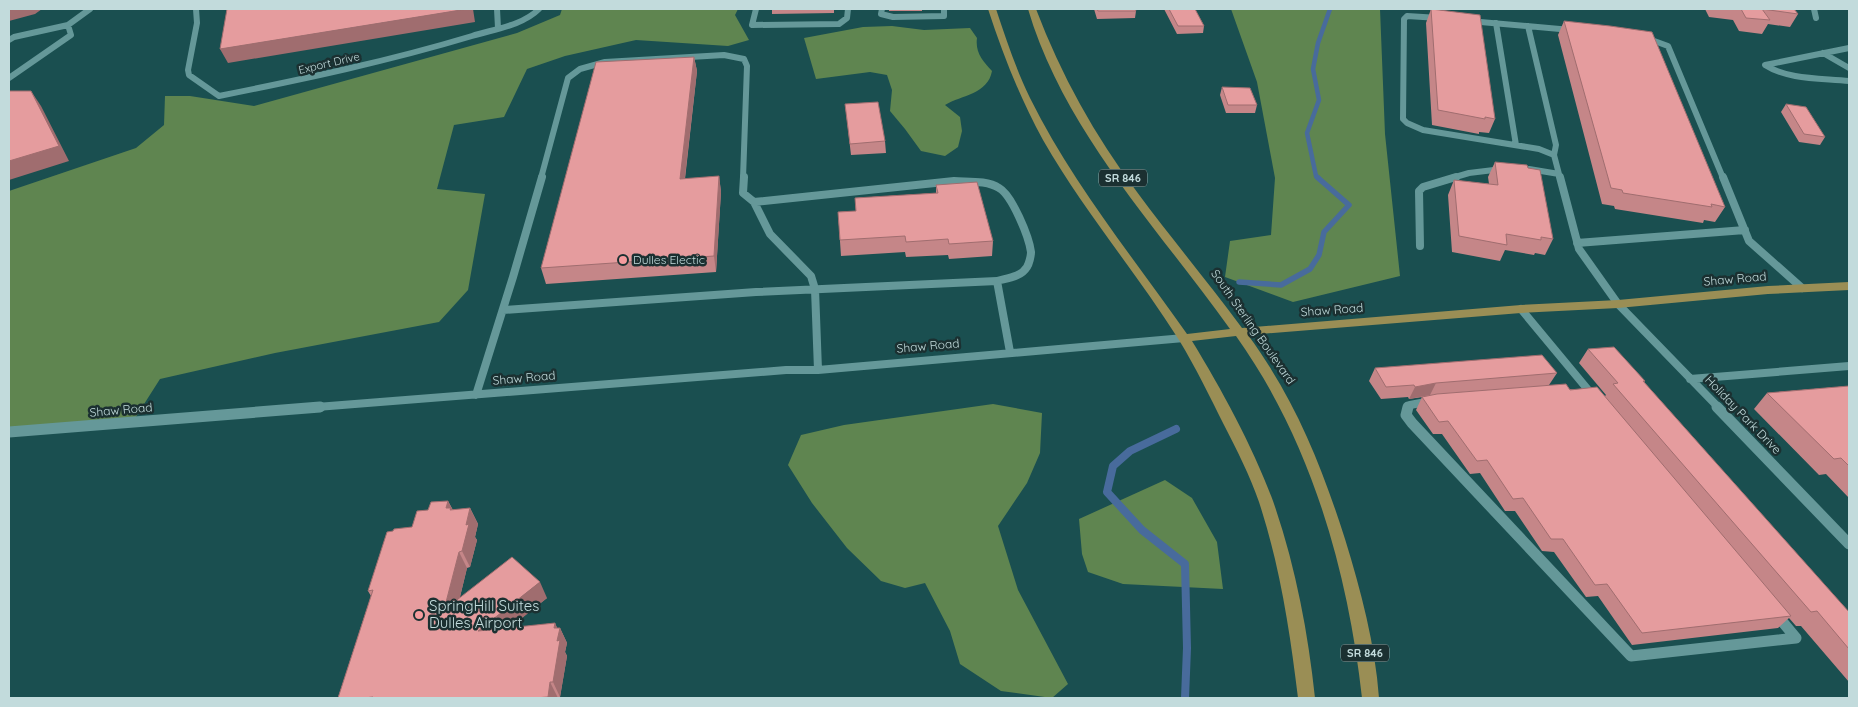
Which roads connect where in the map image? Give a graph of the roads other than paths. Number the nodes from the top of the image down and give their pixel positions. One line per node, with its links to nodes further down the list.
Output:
1 (90, 9): 16 (street)
2 (196, 9): 18 (street, Export Drive)
3 (497, 9): 18 (street)
4 (539, 9): 18 (street, Export Drive)
5 (756, 9): 6 (street)
6 (848, 9)
7 (882, 9): 8 (lane)
8 (944, 9)
9 (992, 9): 42 (main road, SR 846)
10 (1032, 9): 41 (main road, South Sterling Boulevard / SR 846)
11 (1814, 9): 12 (street)
12 (1816, 18)
13 (1451, 19): 27 (street)
14 (1460, 20): 15 (street)
15 (1496, 23): 17 (street); 27 (street)
16 (68, 25): 21 (street); 25 (street)
17 (1528, 26): 19 (street); 28 (lane)
18 (498, 28)
19 (1578, 31)
20 (1636, 37): 31 (street)
21 (9, 40)
22 (1849, 48): 23 (street)
23 (1823, 53): 24 (street); 26 (street)
24 (1849, 68)
25 (9, 78)
26 (1849, 81)
27 (1516, 145): 28 (street)
28 (1554, 155): 29 (street, Holiday Park Drive)
29 (1559, 174): 32 (street, Holiday Park Drive); 33 (street)
30 (754, 202): 34 (street); 37 (street); 40 (street)
31 (1745, 230): 32 (street); 36 (street)
32 (1577, 243): 38 (street, Holiday Park Drive)
33 (1420, 246)
34 (997, 281): 37 (street); 43 (street)
35 (1849, 286): 36 (main road, Shaw Road)
36 (1802, 288): 38 (main road, Shaw Road)
37 (815, 290): 40 (street); 45 (street)
38 (1618, 304): 39 (main road, Shaw Road); 46 (street, Holiday Park Drive)
39 (1521, 309): 41 (main road, Shaw Road); 47 (street)
40 (503, 310): 48 (street)
41 (1239, 332): 42 (main road, Shaw Road); 55 (main road, South Sterling Boulevard / SR 846)
42 (1184, 338): 43 (street, Shaw Road); 54 (main road, SR 846)
43 (1010, 352): 45 (street, Shaw Road)
44 (1849, 366): 46 (street)
45 (818, 370): 48 (street, Shaw Road)
46 (1690, 379): 52 (street, Holiday Park Drive)
47 (1582, 389): 50 (lane)
48 (476, 395): 51 (street, Shaw Road)
49 (1440, 400): 53 (lane)
50 (1600, 404)
51 (9, 432)
52 (1849, 544)
53 (1770, 608)
54 (1306, 698)
55 (1371, 698)

